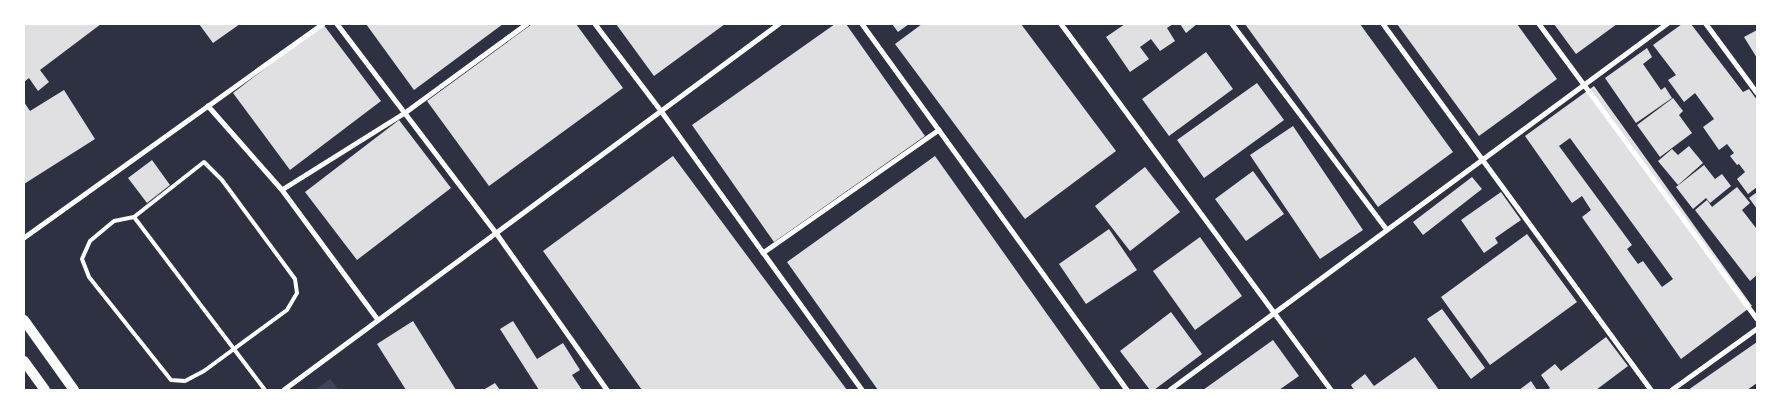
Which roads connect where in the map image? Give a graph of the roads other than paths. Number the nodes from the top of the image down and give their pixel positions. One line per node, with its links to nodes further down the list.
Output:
1 (323, 24): 15 (street)
2 (337, 24): 17 (street)
3 (527, 24): 17 (street)
4 (595, 24): 16 (street)
5 (779, 24): 16 (street)
6 (862, 24): 18 (street)
7 (1061, 24): 26 (street)
8 (1232, 24): 22 (street)
9 (1383, 24): 19 (street)
10 (1540, 24): 13 (street)
11 (1667, 24): 13 (street)
12 (1706, 24): 14 (street)
13 (1583, 85): 19 (street); 27 (street)
14 (1757, 92)
15 (208, 106): 20 (street); 24 (street)
16 (661, 111): 23 (street); 25 (street)
17 (405, 113): 20 (street); 23 (street)
18 (939, 130): 25 (street); 39 (street)
19 (1482, 160): 22 (street); 42 (street)
20 (282, 190): 29 (street)
21 (134, 217): 31 (lane); 31 (lane); 31 (lane)
22 (1387, 230): 26 (street)
23 (496, 233): 29 (street); 37 (street)
24 (24, 238)
25 (763, 253): 38 (street)
26 (1275, 313): 40 (street); 41 (street)
27 (1757, 319)
28 (24, 320): 34 (main road)
29 (378, 320): 36 (street)
30 (1757, 329): 43 (street)
31 (232, 349): 35 (lane)
32 (24, 361): 33 (main road)
33 (46, 390)
34 (74, 390)
35 (265, 390)
36 (284, 390)
37 (607, 390)
38 (862, 390)
39 (1127, 390)
40 (1170, 390)
41 (1330, 390)
42 (1650, 390)
43 (1672, 390)

